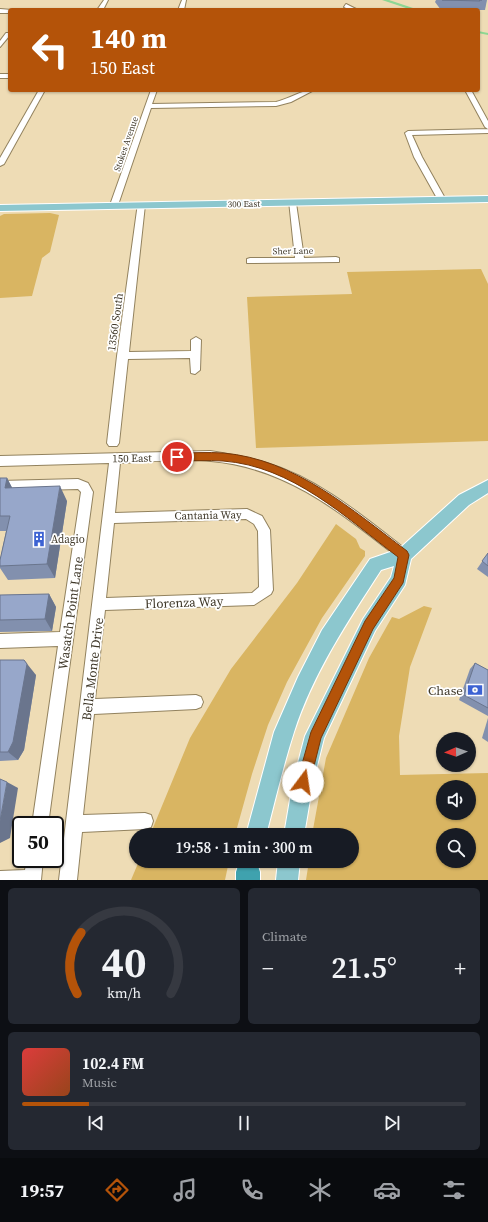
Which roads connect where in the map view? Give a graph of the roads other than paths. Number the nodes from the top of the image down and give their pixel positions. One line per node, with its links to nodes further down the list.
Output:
1 (346, 6): 2 (street)
2 (350, 8)
3 (8, 35): 4 (street)
4 (0, 45)
5 (41, 92): 12 (street)
6 (153, 92): 9 (street, Stokes Avenue)
7 (307, 92): 9 (street)
8 (469, 92): 10 (street)
9 (148, 106): 16 (street, Stokes Avenue)
10 (488, 127)
11 (488, 132): 14 (street)
12 (0, 164)
13 (488, 199): 14 (main road, 300 East)
14 (442, 200): 15 (main road, 300 East)
15 (292, 203): 17 (main road, 300 East); 20 (street)
16 (114, 205): 17 (main road, 300 East); 18 (main road, 300 East)
17 (141, 205): 24 (street, 13560 South)
18 (0, 208)
19 (336, 260): 20 (street, Sher Lane)
20 (300, 261): 21 (street, Sher Lane)
21 (250, 262)
22 (196, 340): 23 (street)
23 (196, 354): 24 (street); 25 (street)
24 (122, 356): 26 (street, 13560 South)
25 (195, 370)
26 (113, 443)
27 (115, 459): 28 (street, 150 East); 31 (street, Bella Monte Drive); 32 (street, 150 East)
28 (0, 461)
29 (0, 486): 35 (street, Wasatch Point Lane)
30 (488, 486): 32 (main road)
31 (110, 518): 33 (street, Cantania Way); 34 (street, Bella Monte Drive)
32 (404, 555): 42 (main road); 43 (main road)
33 (266, 590): 34 (street, Florenza Way)
34 (100, 604): 38 (street, Bella Monte Drive)
35 (66, 640): 36 (street); 39 (street, Wasatch Point Lane)
36 (0, 641)
37 (196, 702): 38 (street)
38 (88, 707): 41 (street, Bella Monte Drive)
39 (41, 816)
40 (145, 821): 41 (street)
41 (74, 824): 47 (street, Bella Monte Drive)
42 (258, 828)
43 (295, 828)
44 (34, 868): 46 (street)
45 (288, 868): 48 (main road)
46 (0, 880)
47 (68, 880)
48 (287, 880)

